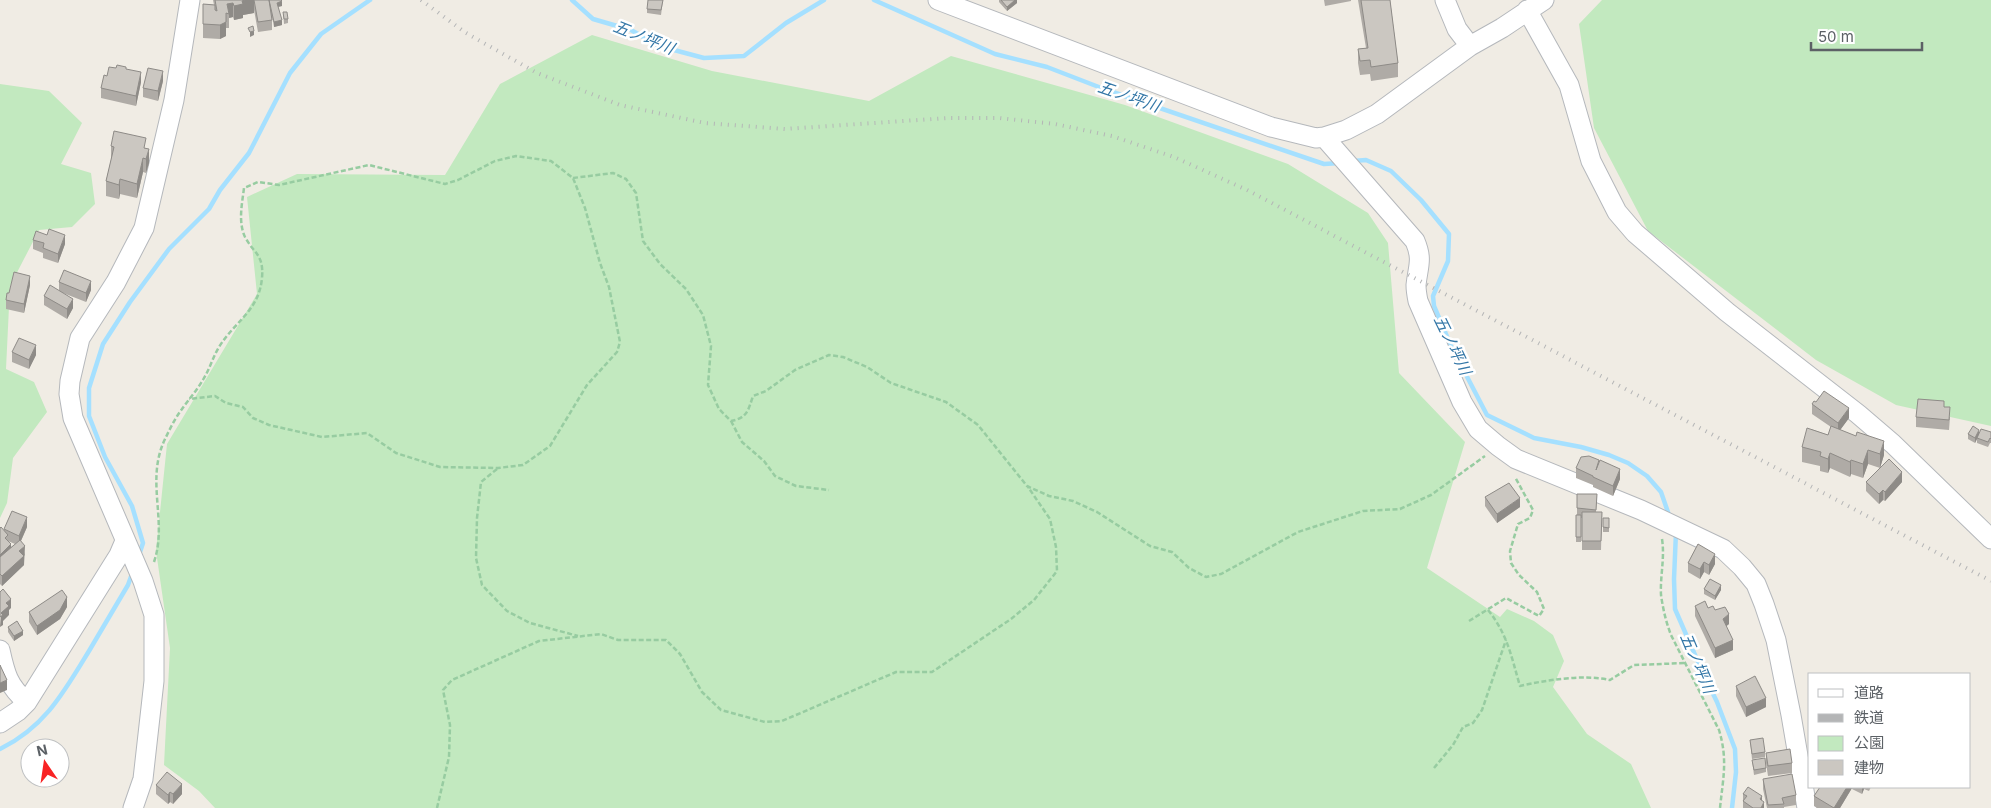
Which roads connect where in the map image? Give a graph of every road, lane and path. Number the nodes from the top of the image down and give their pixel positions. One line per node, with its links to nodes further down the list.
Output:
1 (190, 0): 18 (street)
2 (938, 0): 7 (street)
3 (1445, 0): 6 (street)
4 (1544, 0): 5 (street)
5 (1528, 10): 6 (street); 17 (street)
6 (1470, 46): 7 (street)
7 (1328, 143): 11 (street)
8 (573, 178): 9 (path); 10 (path); 12 (path)
9 (189, 399): 12 (path); 19 (path)
10 (731, 421): 14 (path); 15 (path)
11 (1498, 446): 14 (path); 16 (street)
12 (498, 468): 22 (path)
13 (1511, 471): 20 (path)
14 (1028, 486): 22 (path)
15 (829, 490)
16 (1654, 516): 25 (path); 32 (street)
17 (1991, 538)
18 (125, 541): 19 (street); 26 (street)
19 (144, 581): 29 (street)
20 (1488, 610): 21 (path); 23 (path)
21 (1469, 621)
22 (580, 637): 30 (path)
23 (1507, 639): 25 (path); 28 (path)
24 (0, 650): 26 (street)
25 (1686, 663): 31 (path)
26 (27, 702): 27 (street)
27 (0, 723)
28 (1434, 768)
29 (133, 808)
30 (437, 808)
31 (1720, 808)
32 (1807, 808)

